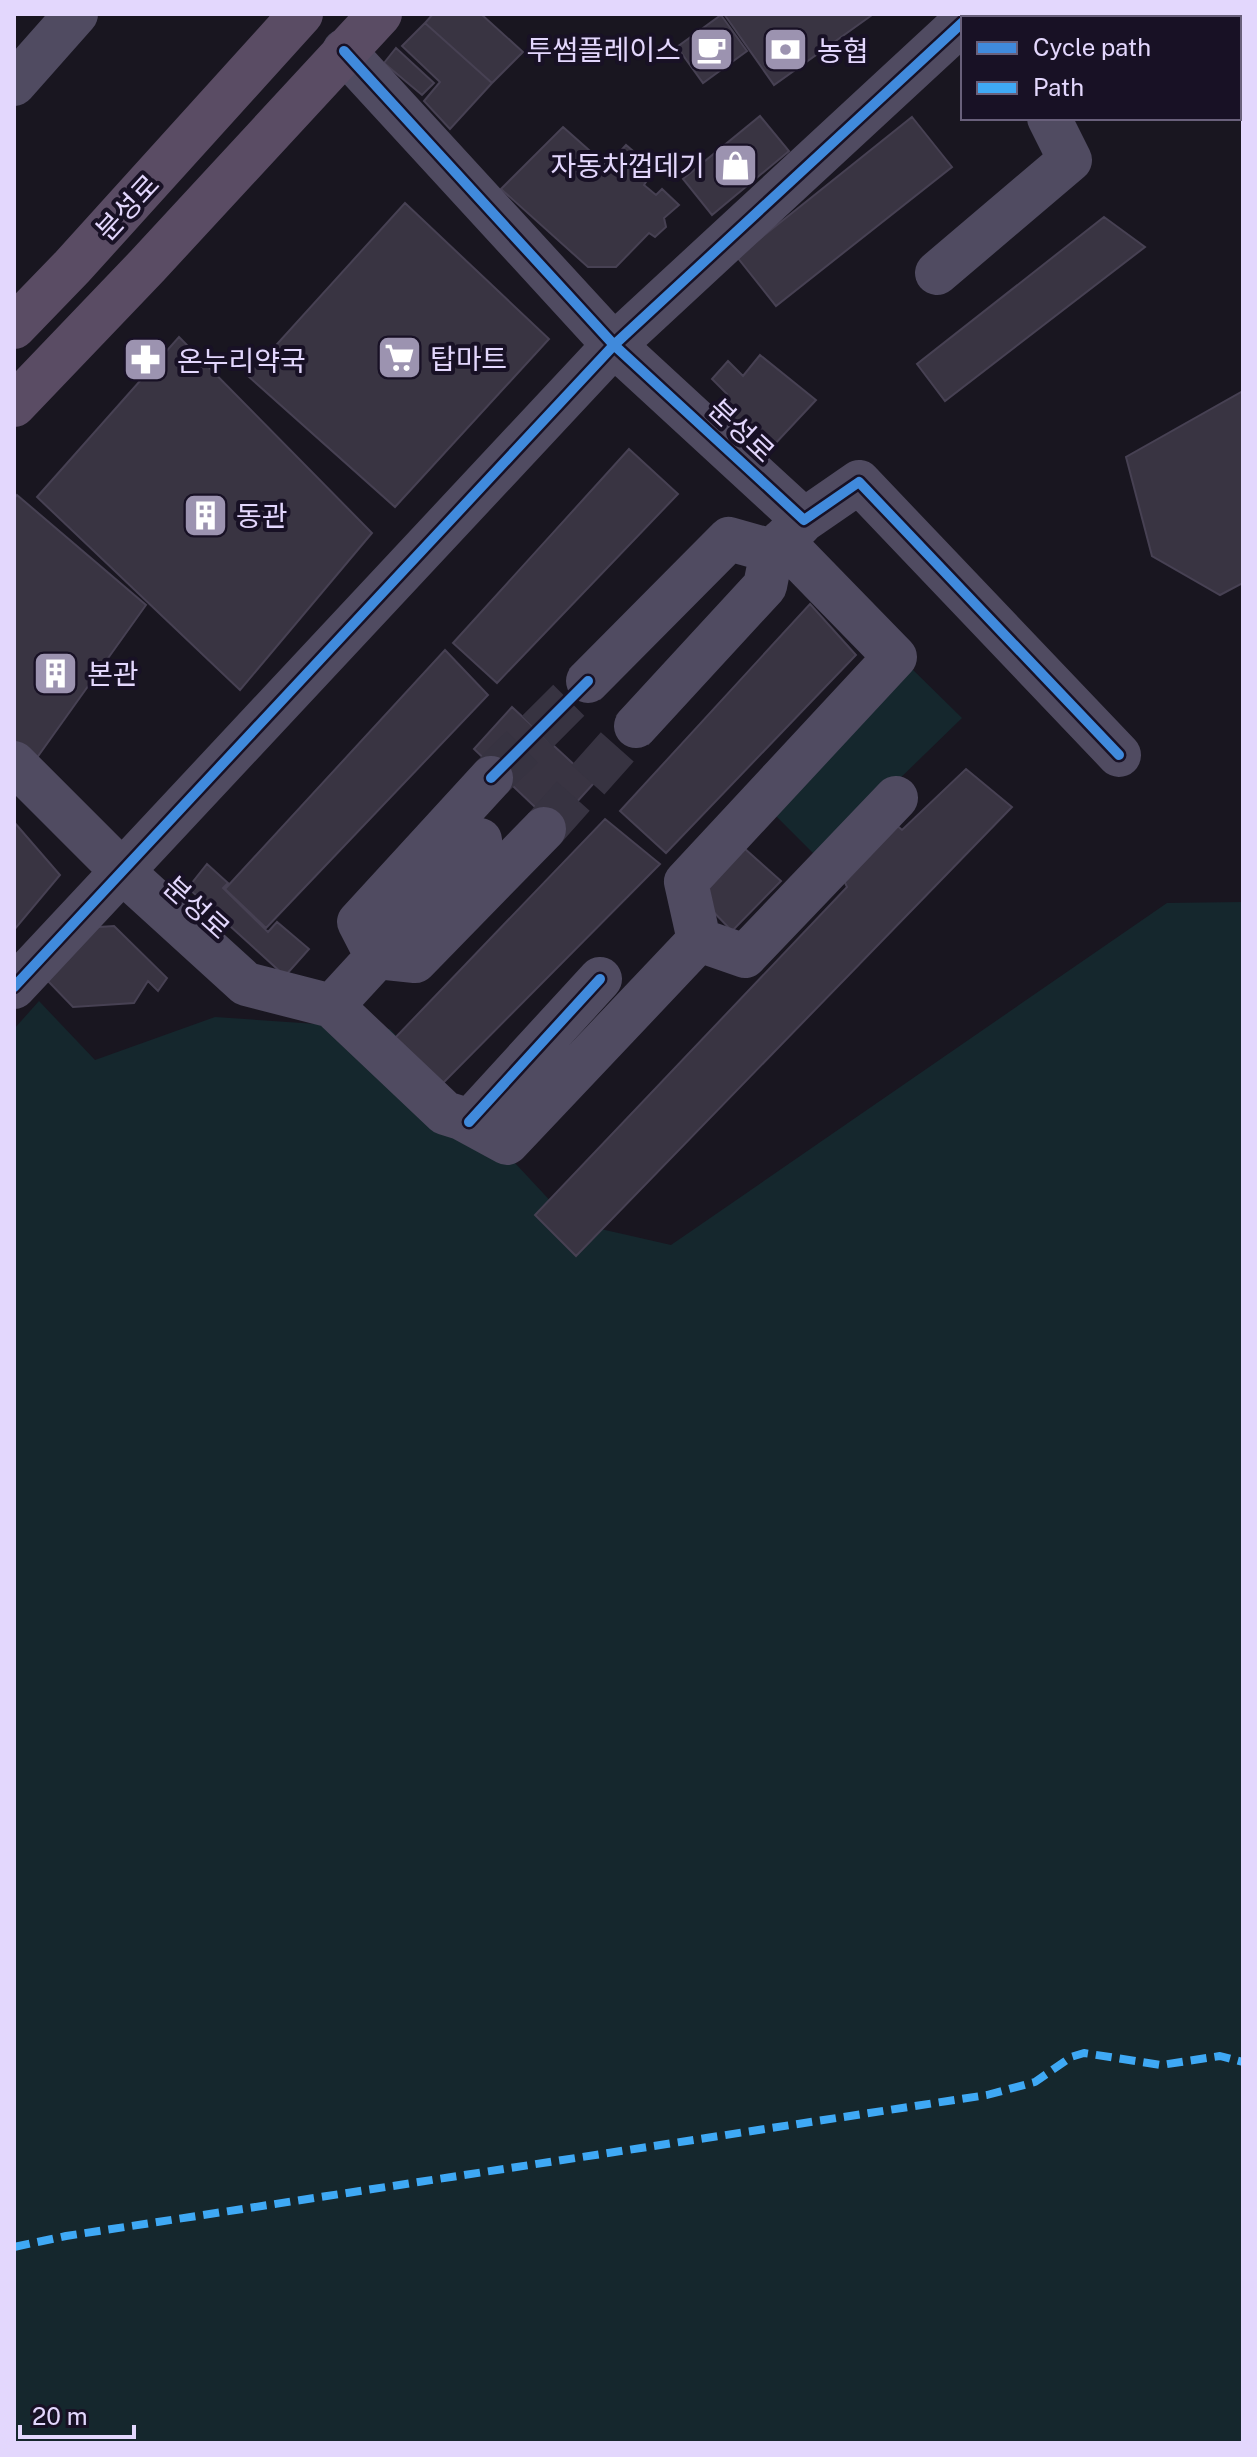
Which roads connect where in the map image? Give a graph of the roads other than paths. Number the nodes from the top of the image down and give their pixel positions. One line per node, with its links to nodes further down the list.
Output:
1 (76, 14): 7 (street)
2 (301, 14): 11 (main road, 분성로)
3 (380, 14): 5 (main road, 분성로)
4 (961, 24): 12 (street)
5 (344, 51): 12 (street, 분성로); 13 (main road, 분성로)
6 (961, 64): 9 (street)
7 (14, 84)
8 (1050, 120): 10 (street)
9 (834, 172)
10 (937, 273)
11 (14, 327)
12 (614, 345): 14 (street, 분성로); 23 (street)
13 (14, 405)
14 (786, 537): 15 (street); 16 (street); 17 (street); 24 (street, 분성로)
15 (588, 681)
16 (636, 726)
17 (1119, 755)
18 (14, 763): 23 (street, 분성로)
19 (491, 778): 25 (street)
20 (896, 798): 24 (street)
21 (544, 829): 25 (street)
22 (480, 840): 25 (street)
23 (123, 872): 27 (street); 28 (street, 분성로)
24 (699, 940): 29 (street)
25 (377, 957): 28 (street)
26 (600, 979): 29 (street)
27 (14, 987)
28 (332, 1006): 29 (street)
29 (469, 1122)

